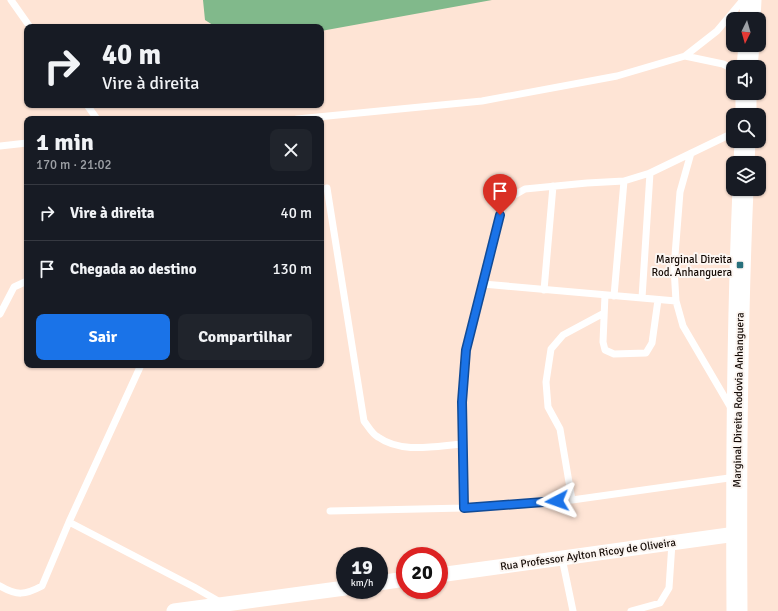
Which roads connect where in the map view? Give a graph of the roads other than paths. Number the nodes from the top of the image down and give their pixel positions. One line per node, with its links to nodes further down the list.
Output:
1 (11, 0): 5 (lane)
2 (743, 0): 6 (lane)
3 (751, 0): 4 (street)
4 (750, 12)
5 (28, 24)
6 (685, 56): 7 (lane); 8 (lane)
7 (726, 66)
8 (324, 116)
9 (726, 136): 12 (lane)
10 (24, 143): 11 (lane)
11 (0, 146)
12 (691, 153): 13 (lane); 25 (lane)
13 (650, 173): 14 (lane); 23 (lane)
14 (624, 181): 15 (lane); 22 (lane)
15 (553, 186): 19 (lane); 20 (lane)
16 (327, 188): 30 (lane)
17 (743, 196): 29 (street, Marginal Direita Rodovia Anhanguera)
18 (24, 282): 27 (lane)
19 (483, 284): 20 (lane); 30 (lane)
20 (544, 290): 21 (lane)
21 (605, 295): 22 (lane); 26 (lane)
22 (614, 296): 23 (lane)
23 (642, 298): 24 (lane)
24 (658, 300): 25 (lane); 26 (lane)
25 (676, 301): 29 (lane)
26 (604, 313): 32 (lane)
27 (0, 314)
28 (140, 368): 35 (lane)
29 (737, 419): 31 (street, Marginal Direita Rodovia Anhanguera)
30 (463, 444): 33 (lane)
31 (736, 477): 32 (lane); 36 (street, Marginal Direita Rodovia Anhanguera)
32 (572, 500): 33 (lane)
33 (464, 508): 34 (lane)
34 (330, 511)
35 (69, 522): 40 (lane); 42 (lane)
36 (736, 534): 37 (street, Rua Professor Aylton Ricoy de Oliveira); 46 (street, Marginal Direita Rodovia Anhanguera)
37 (672, 543): 38 (street, Rua Professor Aylton Ricoy de Oliveira); 45 (lane)
38 (562, 558): 39 (street, Rua Professor Aylton Ricoy de Oliveira); 44 (lane)
39 (448, 574)
40 (0, 586)
41 (336, 589): 42 (street)
42 (224, 604): 43 (street)
43 (174, 611)
44 (573, 611)
45 (630, 611)
46 (737, 611)

